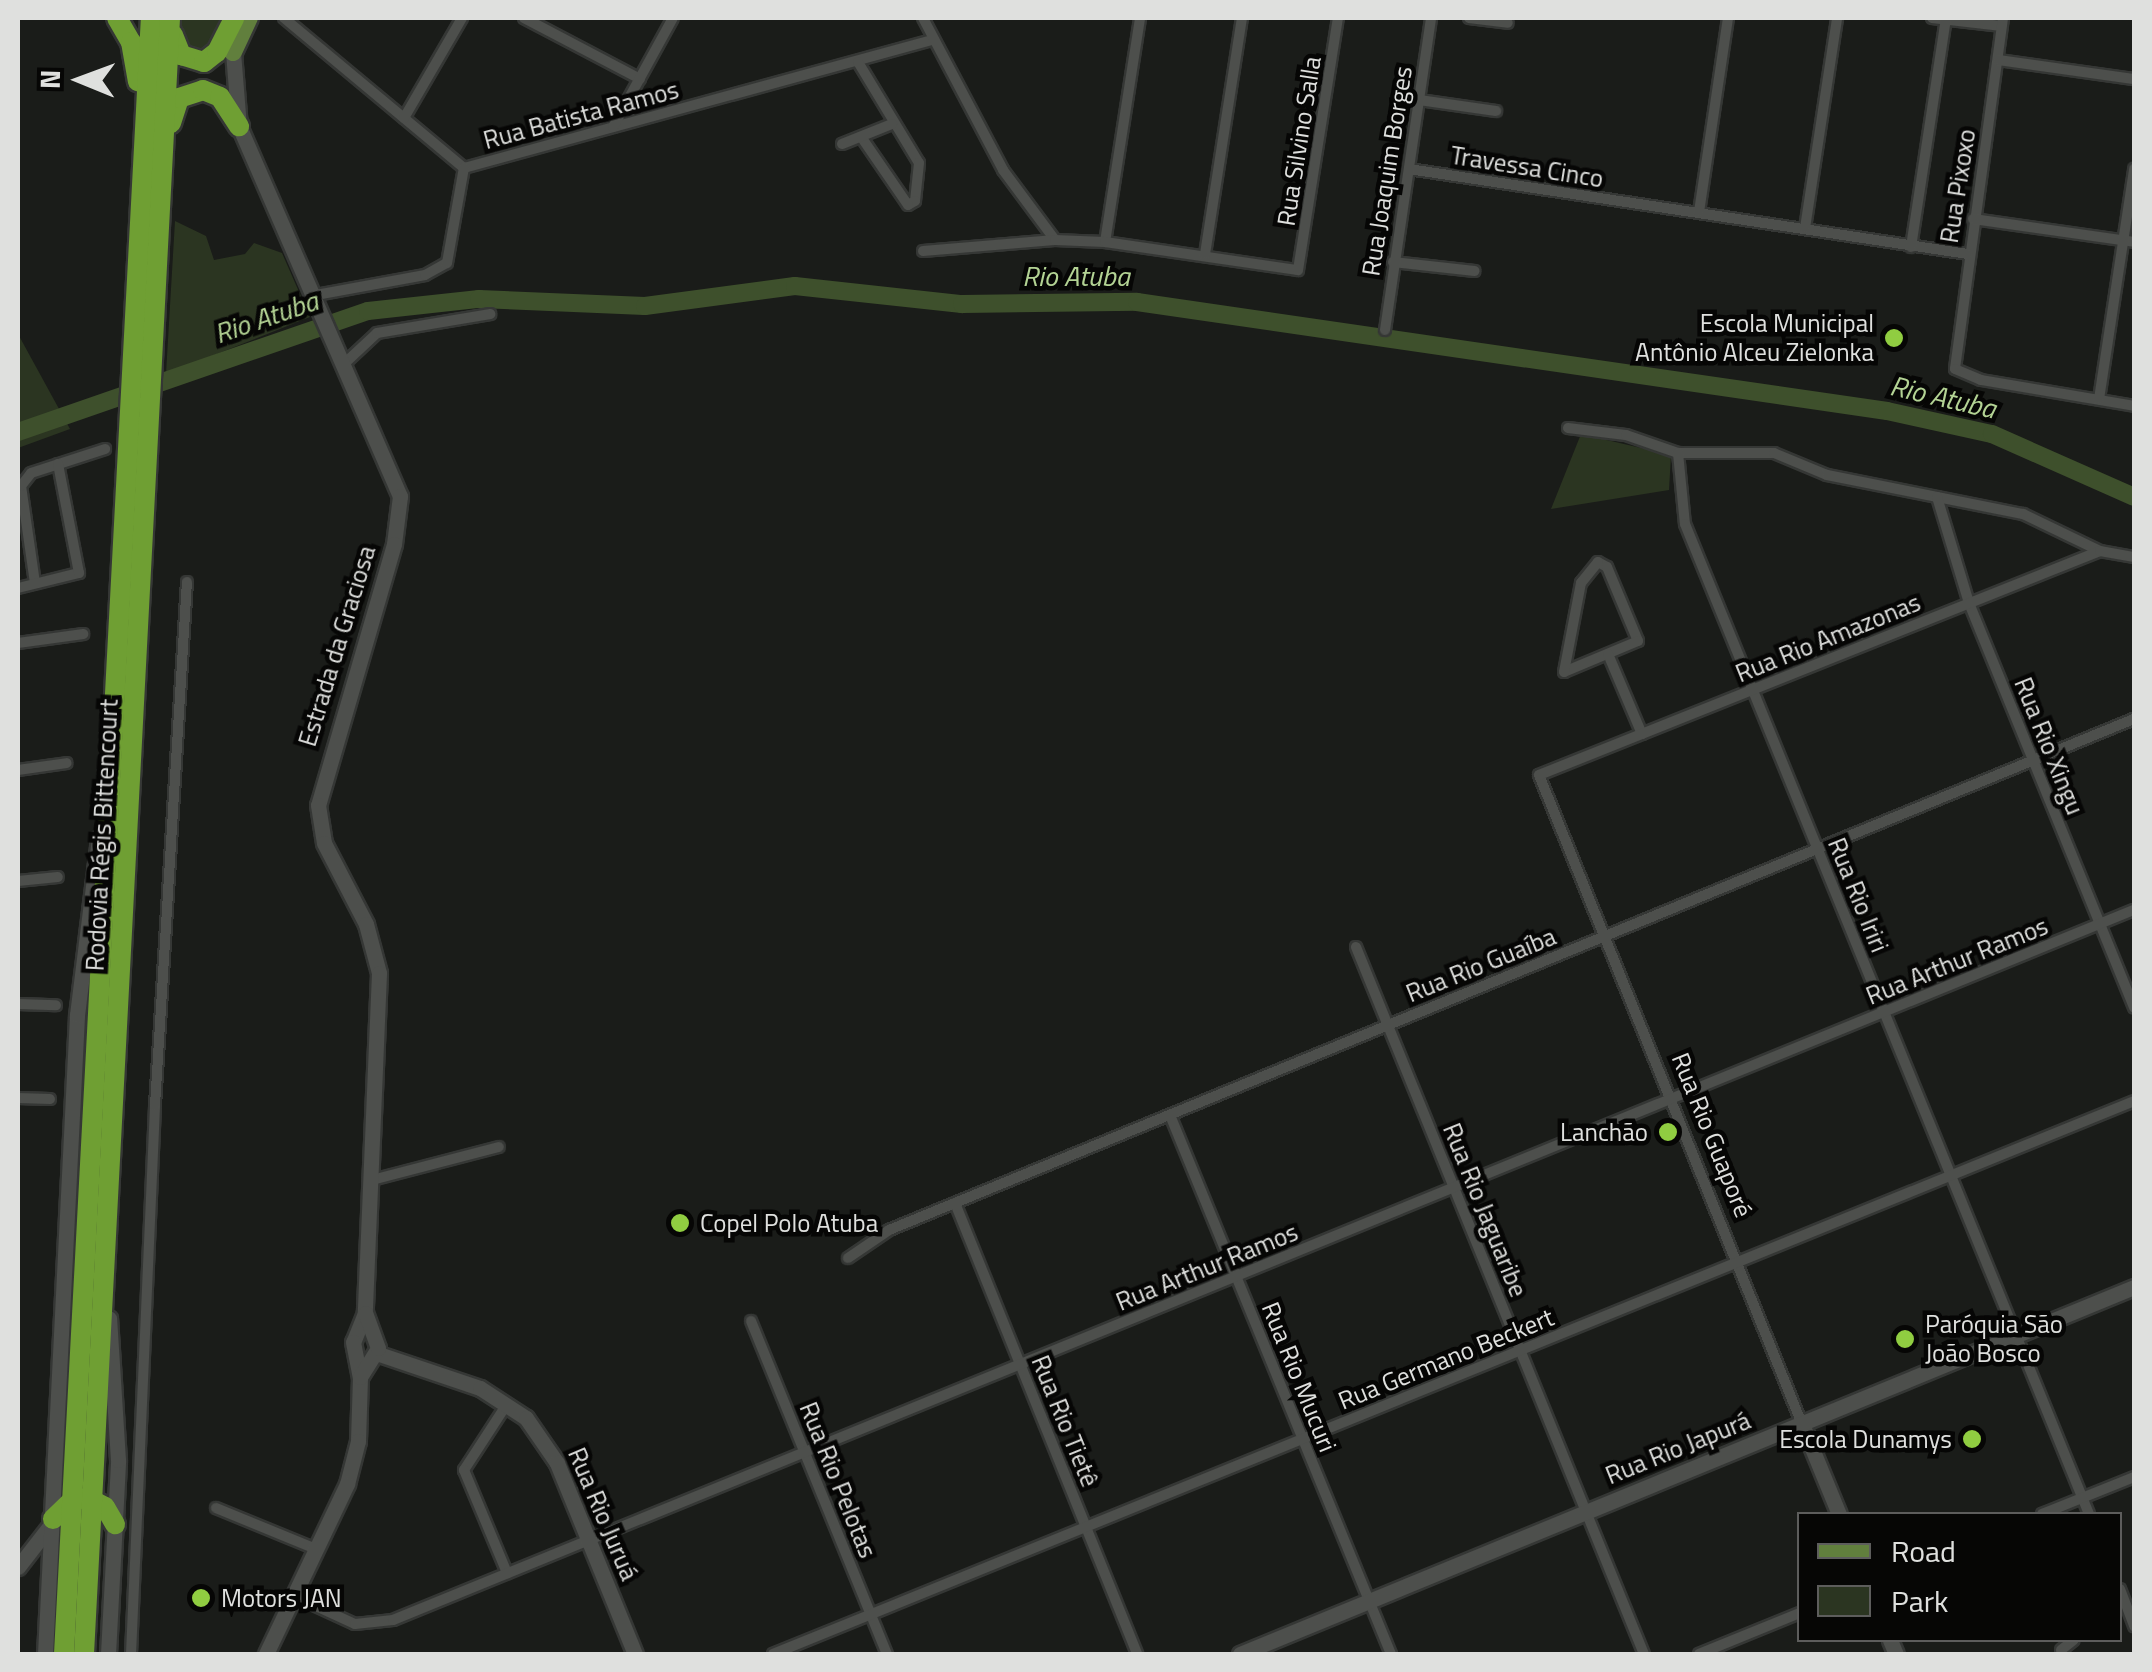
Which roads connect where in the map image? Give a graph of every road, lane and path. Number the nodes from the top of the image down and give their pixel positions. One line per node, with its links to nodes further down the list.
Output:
1 (117, 18): 52 (highway)
2 (151, 18): 52 (highway, Rodovia Régis Bittencourt)
3 (171, 18): 4 (highway); 52 (highway, Rodovia Régis Bittencourt)
4 (234, 18)
5 (249, 18): 23 (main road, Estrada da Graciosa)
6 (284, 18): 31 (street, Rua Batista Ramos)
7 (462, 18): 31 (street)
8 (524, 18): 26 (street)
9 (673, 18): 26 (street)
10 (923, 18): 22 (street)
11 (1140, 18): 44 (street)
12 (1242, 18): 48 (street)
13 (1338, 18): 48 (street, Rua Silvino Salla)
14 (1431, 18): 29 (street, Rua Joaquim Borges)
15 (1469, 18): 20 (street)
16 (1728, 18): 40 (street)
17 (1837, 18): 42 (street)
18 (1932, 18): 19 (street)
19 (1946, 19): 21 (street); 46 (street)
20 (1508, 22)
21 (2002, 22): 24 (street, Rua Pixoxo)
22 (934, 39): 25 (street, Rua Batista Ramos); 43 (street)
23 (233, 52): 28 (highway); 33 (main road, Estrada da Graciosa)
24 (1998, 60): 27 (street); 41 (street, Rua Pixoxo)
25 (858, 62): 32 (street); 34 (street, Rua Batista Ramos)
26 (640, 79): 34 (street)
27 (2134, 79)
28 (184, 94): 33 (highway); 52 (highway)
29 (1419, 100): 30 (street); 38 (street, Rua Joaquim Borges)
30 (1496, 111)
31 (404, 118): 37 (street, Rua Batista Ramos)
32 (892, 124): 35 (street); 35 (street)
33 (239, 126): 53 (main road, Estrada da Graciosa)
34 (612, 127): 37 (street, Rua Batista Ramos)
35 (862, 138): 36 (street)
36 (842, 144)
37 (464, 168): 53 (street)
38 (1409, 169): 40 (street, Travessa Cinco); 50 (street, Rua Joaquim Borges)
39 (2134, 169): 45 (street)
40 (1699, 212): 42 (street, Travessa Cinco)
41 (1973, 218): 45 (street); 49 (street, Rua Pixoxo)
42 (1805, 228): 46 (street, Travessa Cinco)
43 (1054, 240): 44 (street); 47 (street)
44 (1105, 242): 48 (street)
45 (2129, 242): 57 (street)
46 (1911, 246): 49 (street, Travessa Cinco)
47 (923, 252)
48 (1205, 254)
49 (1968, 254): 57 (street, Rua Pixoxo)
50 (1392, 262): 51 (street); 55 (street, Rua Joaquim Borges)
51 (1475, 272)
52 (146, 282): 59 (highway, Rodovia Régis Bittencourt)
53 (319, 301): 56 (main road, Estrada da Graciosa)
54 (490, 314): 56 (street)
55 (1385, 330)
56 (346, 362): 101 (main road, Estrada da Graciosa)
57 (2099, 400): 58 (street)
58 (2134, 406)
59 (140, 416): 76 (highway, Rodovia Régis Bittencourt); 106 (highway, Rodovia Régis Bittencourt)
60 (1568, 428): 62 (street)
61 (105, 449): 63 (street)
62 (1678, 454): 64 (street); 74 (street, Rua Rio Iriri)
63 (58, 464): 67 (street); 67 (street)
64 (1936, 497): 65 (street); 70 (street, Rua Rio Xingu)
65 (2100, 551): 66 (street); 70 (street, Rua Rio Amazonas)
66 (2134, 557)
67 (35, 582): 69 (street)
68 (187, 582): 145 (street)
69 (18, 588)
70 (1968, 603): 74 (street, Rua Rio Amazonas); 78 (street, Rua Rio Xingu)
71 (83, 634): 72 (street)
72 (18, 643)
73 (1608, 654): 73 (street); 77 (street)
74 (1752, 690): 77 (street, Rua Rio Amazonas); 82 (street, Rua Rio Iriri)
75 (2134, 719): 78 (street, Rua Rio Guaíba)
76 (114, 734): 121 (highway, Rodovia Régis Bittencourt); 127 (main road)
77 (1642, 734): 81 (street, Rua Rio Amazonas)
78 (2033, 760): 82 (street, Rua Rio Guaíba); 86 (street, Rua Rio Xingu)
79 (67, 763): 80 (street)
80 (18, 770)
81 (1539, 775): 87 (street, Rua Rio Guaporé)
82 (1817, 849): 87 (street, Rua Rio Guaíba); 92 (street, Rua Rio Iriri)
83 (58, 876): 84 (street)
84 (18, 881)
85 (2134, 910): 86 (street, Rua Arthur Ramos)
86 (2100, 924): 91 (street, Rua Rio Xingu); 92 (street, Rua Arthur Ramos)
87 (1604, 936): 93 (street, Rua Rio Guaíba); 96 (street, Rua Rio Guaporé)
88 (1356, 947): 93 (street, Rua Rio Jaguaribe)
89 (18, 1004): 90 (street)
90 (56, 1005)
91 (2134, 1008)
92 (1884, 1012): 96 (street, Rua Arthur Ramos); 100 (street, Rua Rio Iriri)
93 (1388, 1025): 98 (street, Rua Rio Guaíba); 102 (street, Rua Rio Jaguaribe)
94 (18, 1098): 95 (street)
95 (50, 1100)
96 (1670, 1100): 102 (street, Rua Arthur Ramos); 105 (street, Rua Rio Guaporé)
97 (2134, 1101): 100 (street, Rua Germano Beckert)
98 (1170, 1114): 103 (street, Rua Rio Guaíba); 107 (street, Rua Rio Mucuri)
99 (498, 1148): 101 (street)
100 (1950, 1176): 105 (street, Rua Germano Beckert); 110 (street, Rua Rio Iriri)
101 (372, 1180): 111 (main road, Estrada da Graciosa)
102 (1454, 1188): 107 (street, Rua Arthur Ramos); 112 (street, Rua Rio Jaguaribe)
103 (955, 1203): 104 (street, Rua Rio Guaíba); 113 (street, Rua Rio Tietê)
104 (848, 1258)
105 (1737, 1263): 112 (street, Rua Germano Beckert); 115 (street, Rua Rio Guaporé)
106 (103, 1274): 120 (highway, Rodovia Régis Bittencourt); 128 (main road)
107 (1236, 1276): 113 (street, Rua Arthur Ramos); 116 (street, Rua Rio Mucuri)
108 (2134, 1288): 110 (main road, Rua Rio Japurá)
109 (751, 1321): 117 (street, Rua Rio Pelotas)
110 (2016, 1336): 115 (main road, Rua Rio Japurá); 119 (street, Rua Rio Iriri)
111 (369, 1347): 114 (main road, Rua Rio Juruá); 131 (main road)
112 (1520, 1351): 116 (street, Rua Germano Beckert); 123 (street, Rua Rio Jaguaribe)
113 (1020, 1364): 117 (street, Rua Arthur Ramos); 129 (street, Rua Rio Tietê)
114 (507, 1404): 130 (main road, Rua Rio Juruá); 133 (street)
115 (1802, 1424): 123 (main road, Rua Rio Japurá); 124 (main road, Rua Rio Guaporé)
116 (1303, 1440): 129 (street, Rua Germano Beckert); 137 (street, Rua Rio Mucuri)
117 (804, 1452): 130 (street, Rua Arthur Ramos); 139 (street, Rua Rio Pelotas)
118 (2134, 1477): 119 (street)
119 (2082, 1498): 125 (street); 126 (street, Rua Rio Iriri)
120 (95, 1499): 121 (highway); 128 (highway); 143 (highway, Rodovia Régis Bittencourt)
121 (73, 1500): 127 (highway); 142 (highway, Rodovia Régis Bittencourt)
122 (216, 1508): 131 (street)
123 (1586, 1512): 137 (main road, Rua Rio Japurá); 153 (street, Rua Rio Jaguaribe)
124 (1838, 1512)
125 (2047, 1512)
126 (2088, 1512)
127 (53, 1519): 132 (main road); 134 (main road)
128 (115, 1524): 144 (main road)
129 (1086, 1528): 139 (street, Rua Germano Beckert); 150 (street, Rua Rio Tietê)
130 (588, 1540): 133 (street, Rua Arthur Ramos); 147 (main road, Rua Rio Juruá)
131 (316, 1549): 136 (main road)
132 (20, 1566): 134 (main road)
133 (508, 1573): 136 (street, Rua Arthur Ramos)
134 (50, 1574): 141 (main road)
135 (2122, 1595): 140 (street)
136 (294, 1596): 146 (main road)
137 (1369, 1602): 151 (main road, Rua Rio Japurá); 152 (street, Rua Rio Mucuri)
138 (1797, 1614): 154 (street)
139 (871, 1615): 148 (street, Rua Germano Beckert); 149 (street, Rua Rio Pelotas)
140 (2134, 1626)
141 (45, 1654)
142 (64, 1654)
143 (84, 1654)
144 (108, 1654)
145 (130, 1654)
146 (266, 1654)
147 (634, 1654)
148 (774, 1654)
149 (887, 1654)
150 (1137, 1654)
151 (1240, 1654)
152 (1391, 1654)
153 (1644, 1654)
154 (1699, 1654)

